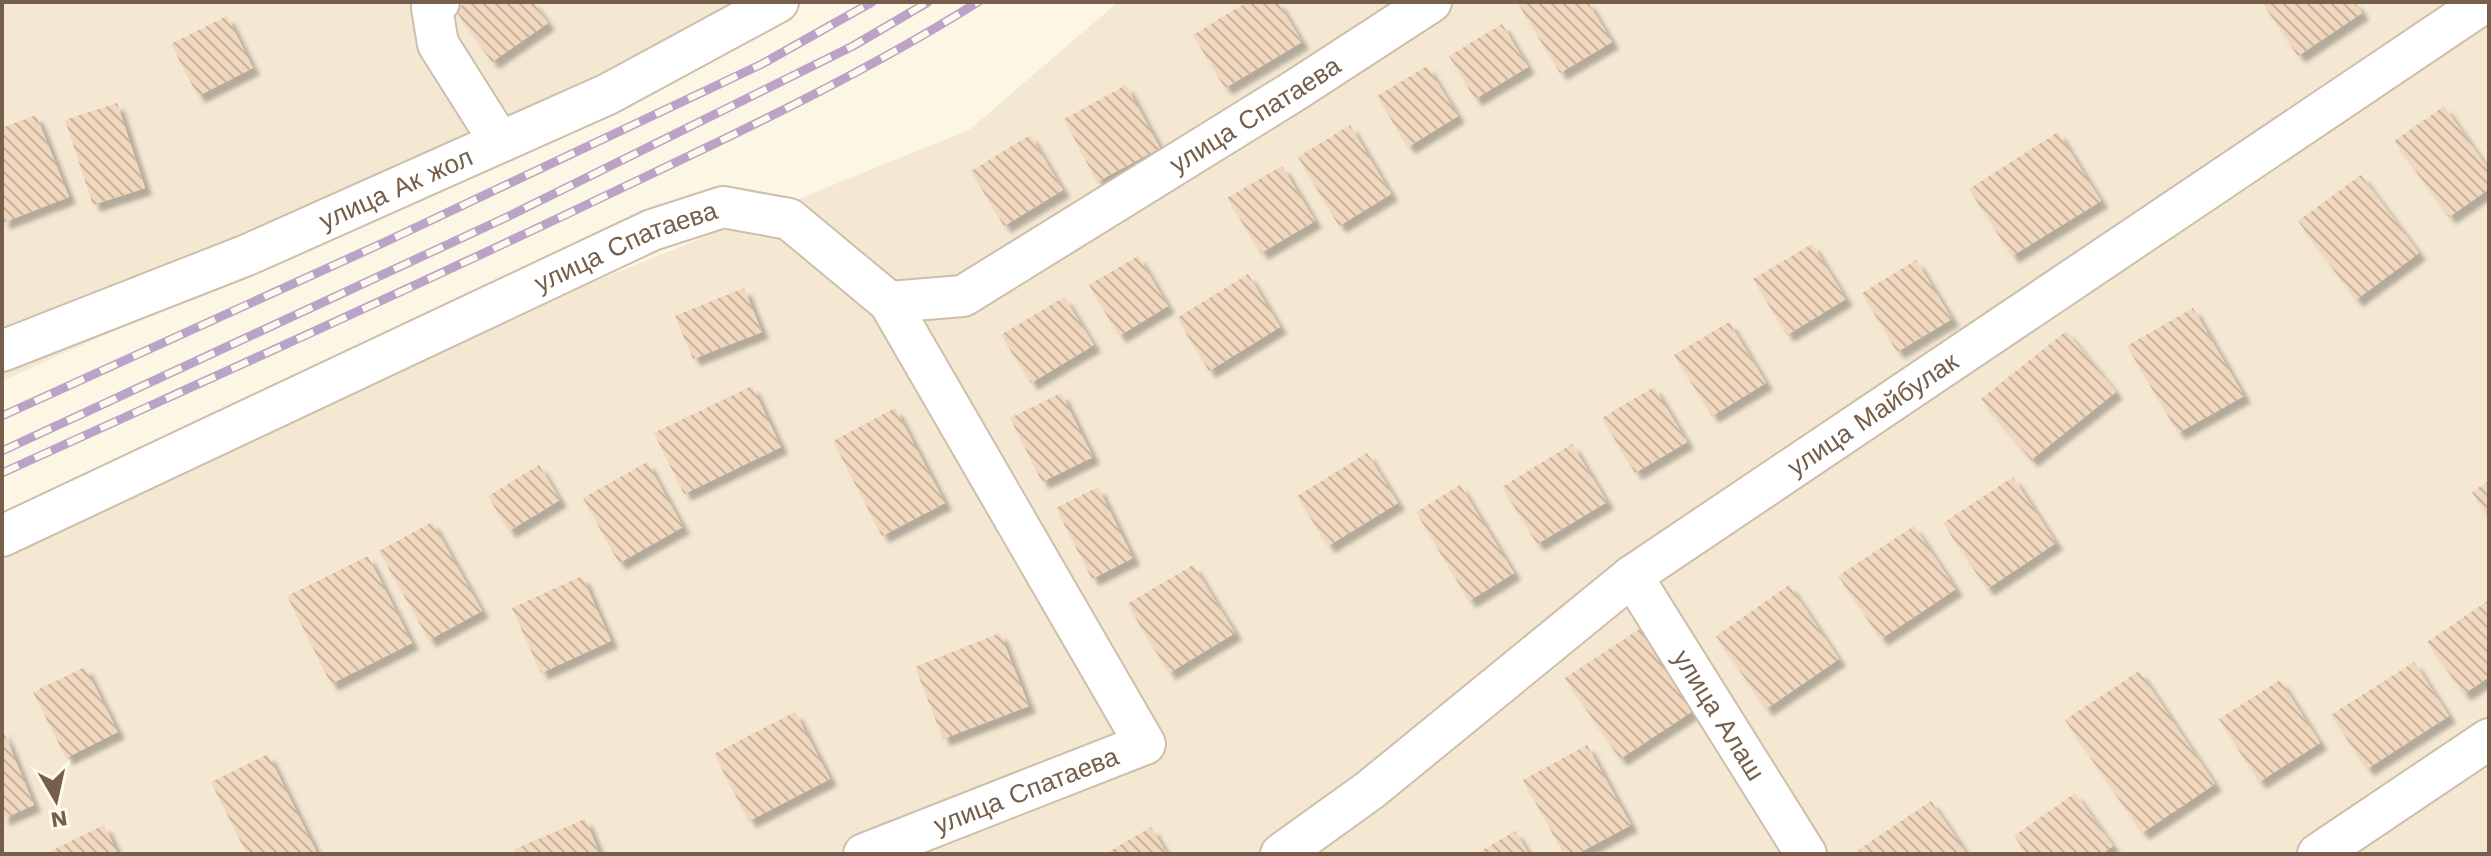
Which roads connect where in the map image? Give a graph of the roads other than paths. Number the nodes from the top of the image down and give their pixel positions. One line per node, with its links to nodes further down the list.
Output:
1 (439, 2): 5 (street)
2 (778, 2): 5 (street, улица Ак жол)
3 (1431, 2): 6 (street, улица Спатаева)
4 (2485, 2): 9 (street, улица Майбулак)
5 (500, 142): 7 (street, улица Ак жол)
6 (889, 302): 8 (street, улица Спатаева); 11 (street, улица Спатаева)
7 (2, 351)
8 (2, 536)
9 (1632, 576): 12 (street, улица Майбулак); 13 (street, улица Алаш)
10 (2489, 739): 14 (street)
11 (864, 854)
12 (1281, 854)
13 (1806, 854)
14 (2318, 854)

